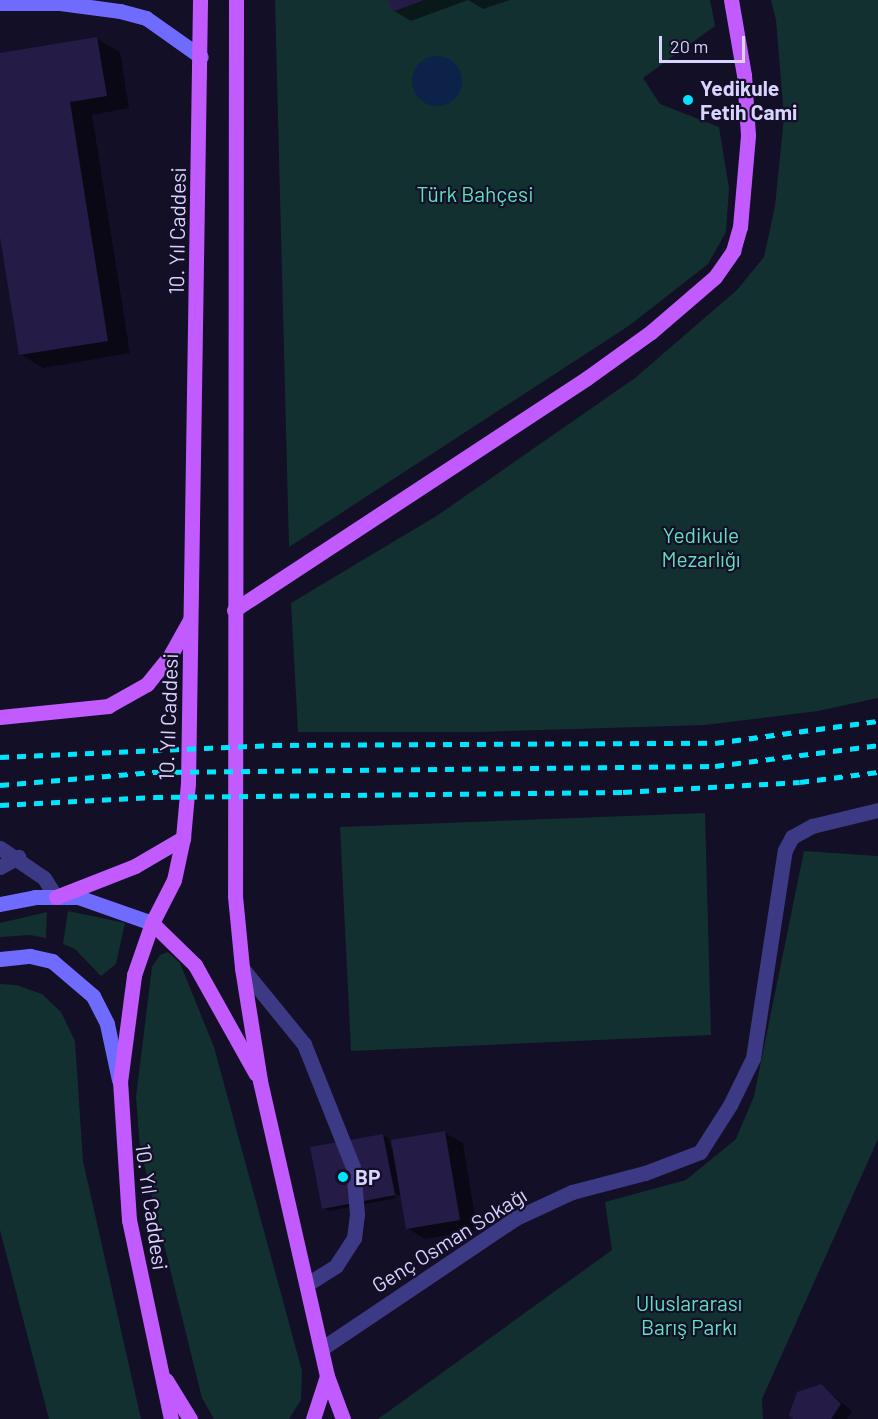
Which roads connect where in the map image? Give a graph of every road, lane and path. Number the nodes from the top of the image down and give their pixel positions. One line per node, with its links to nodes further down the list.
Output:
1 (200, 0): 5 (main road, 10. Yıl Caddesi)
2 (236, 0): 6 (main road)
3 (731, 0): 6 (main road)
4 (0, 3): 5 (main road)
5 (201, 57): 7 (main road, 10. Yıl Caddesi)
6 (234, 610): 19 (main road)
7 (191, 618): 8 (main road); 10 (main road, 10. Yıl Caddesi)
8 (0, 717)
9 (878, 810): 23 (street, Genç Osman Sokağı)
10 (183, 838): 15 (main road); 17 (main road, 10. Yıl Caddesi)
11 (0, 848): 13 (street)
12 (0, 857): 13 (street)
13 (18, 857): 14 (street); 15 (street)
14 (0, 867)
15 (56, 897): 16 (main road); 17 (main road)
16 (0, 904)
17 (152, 923): 20 (main road); 21 (main road, 10. Yıl Caddesi)
18 (0, 959): 21 (main road)
19 (242, 968): 20 (main road); 22 (street)
20 (260, 1081): 22 (main road)
21 (120, 1082): 24 (main road, 10. Yıl Caddesi)
22 (307, 1284): 23 (main road)
23 (321, 1349): 25 (main road)
24 (157, 1364): 26 (main road, 10. Yıl Caddesi); 27 (main road)
25 (327, 1376): 28 (main road); 29 (main road)
26 (171, 1419)
27 (190, 1419)
28 (313, 1419)
29 (343, 1419)

